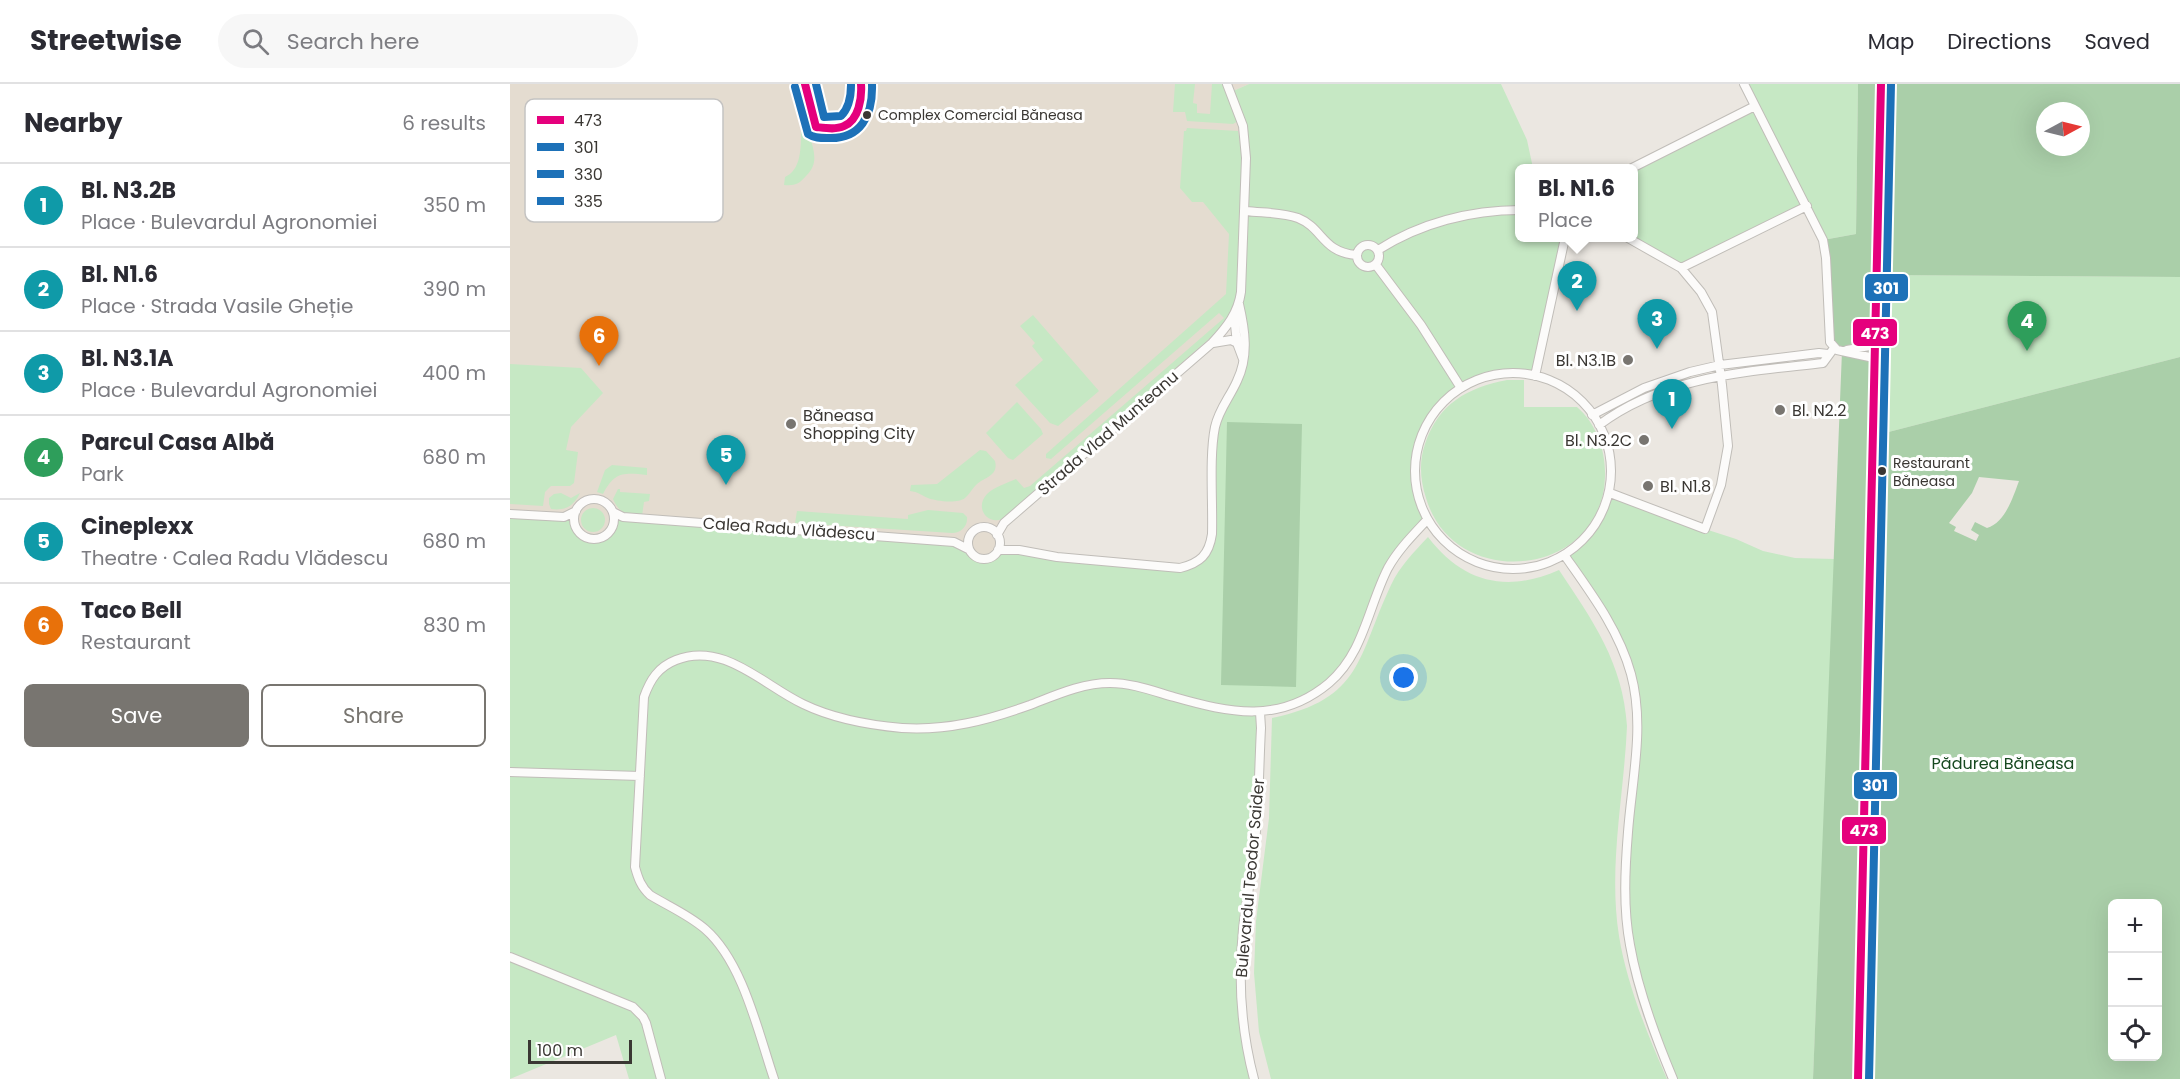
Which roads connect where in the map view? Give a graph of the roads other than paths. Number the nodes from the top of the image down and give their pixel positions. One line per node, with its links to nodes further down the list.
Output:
1 (1227, 84): 8 (street)
2 (1744, 84): 4 (street)
3 (1881, 84): 22 (street)
4 (1755, 106): 5 (street); 6 (street)
5 (1638, 164)
6 (1807, 206): 14 (street); 23 (street)
7 (1515, 210): 11 (street)
8 (1246, 211): 12 (street); 15 (street)
9 (1564, 242): 27 (street)
10 (1637, 242): 14 (street)
11 (1378, 250): 12 (street); 13 (street)
12 (1356, 255): 13 (street)
13 (1376, 264): 29 (street)
14 (1681, 268): 26 (street)
15 (1239, 304): 16 (street); 19 (street)
16 (1234, 316): 17 (street); 18 (street)
17 (1235, 328): 18 (street); 19 (street); 21 (street)
18 (1225, 329): 20 (street)
19 (1246, 339): 25 (street)
20 (1212, 343): 21 (street); 41 (street, Strada Vlad Munteanu)
21 (1237, 344): 25 (street)
22 (1875, 345): 23 (street); 24 (street)
23 (1835, 351): 24 (street); 26 (street); 28 (street)
24 (1874, 358): 56 (street)
25 (1243, 361): 46 (street)
26 (1719, 365): 28 (street); 30 (street)
27 (1535, 375): 29 (street); 30 (street)
28 (1721, 375): 31 (street); 32 (street)
29 (1461, 388): 38 (street)
30 (1592, 415): 31 (street)
31 (1599, 425): 32 (street)
32 (1610, 493): 47 (street)
33 (576, 511): 34 (street); 36 (street); 40 (street)
34 (613, 512): 37 (street, Calea Radu Vlădescu); 39 (street)
35 (510, 514): 36 (street)
36 (564, 517): 40 (street)
37 (623, 517): 39 (street); 43 (street, Calea Radu Vlădescu)
38 (1426, 521): 47 (street); 48 (street)
39 (613, 523): 40 (street)
40 (575, 526)
41 (996, 534): 42 (street); 45 (street); 46 (street)
42 (969, 536): 43 (street, Calea Radu Vlădescu); 44 (street)
43 (954, 542): 44 (street, Calea Radu Vlădescu)
44 (968, 549): 45 (street)
45 (998, 550): 46 (street)
46 (1019, 550)
47 (1565, 556): 55 (street)
48 (1260, 712): 50 (street); 54 (street, Bulevardul Teodor Saider)
49 (510, 772): 50 (street)
50 (640, 776): 53 (street)
51 (510, 957): 52 (street)
52 (661, 1079)
53 (774, 1079)
54 (1254, 1079)
55 (1673, 1079)
56 (1858, 1079)

